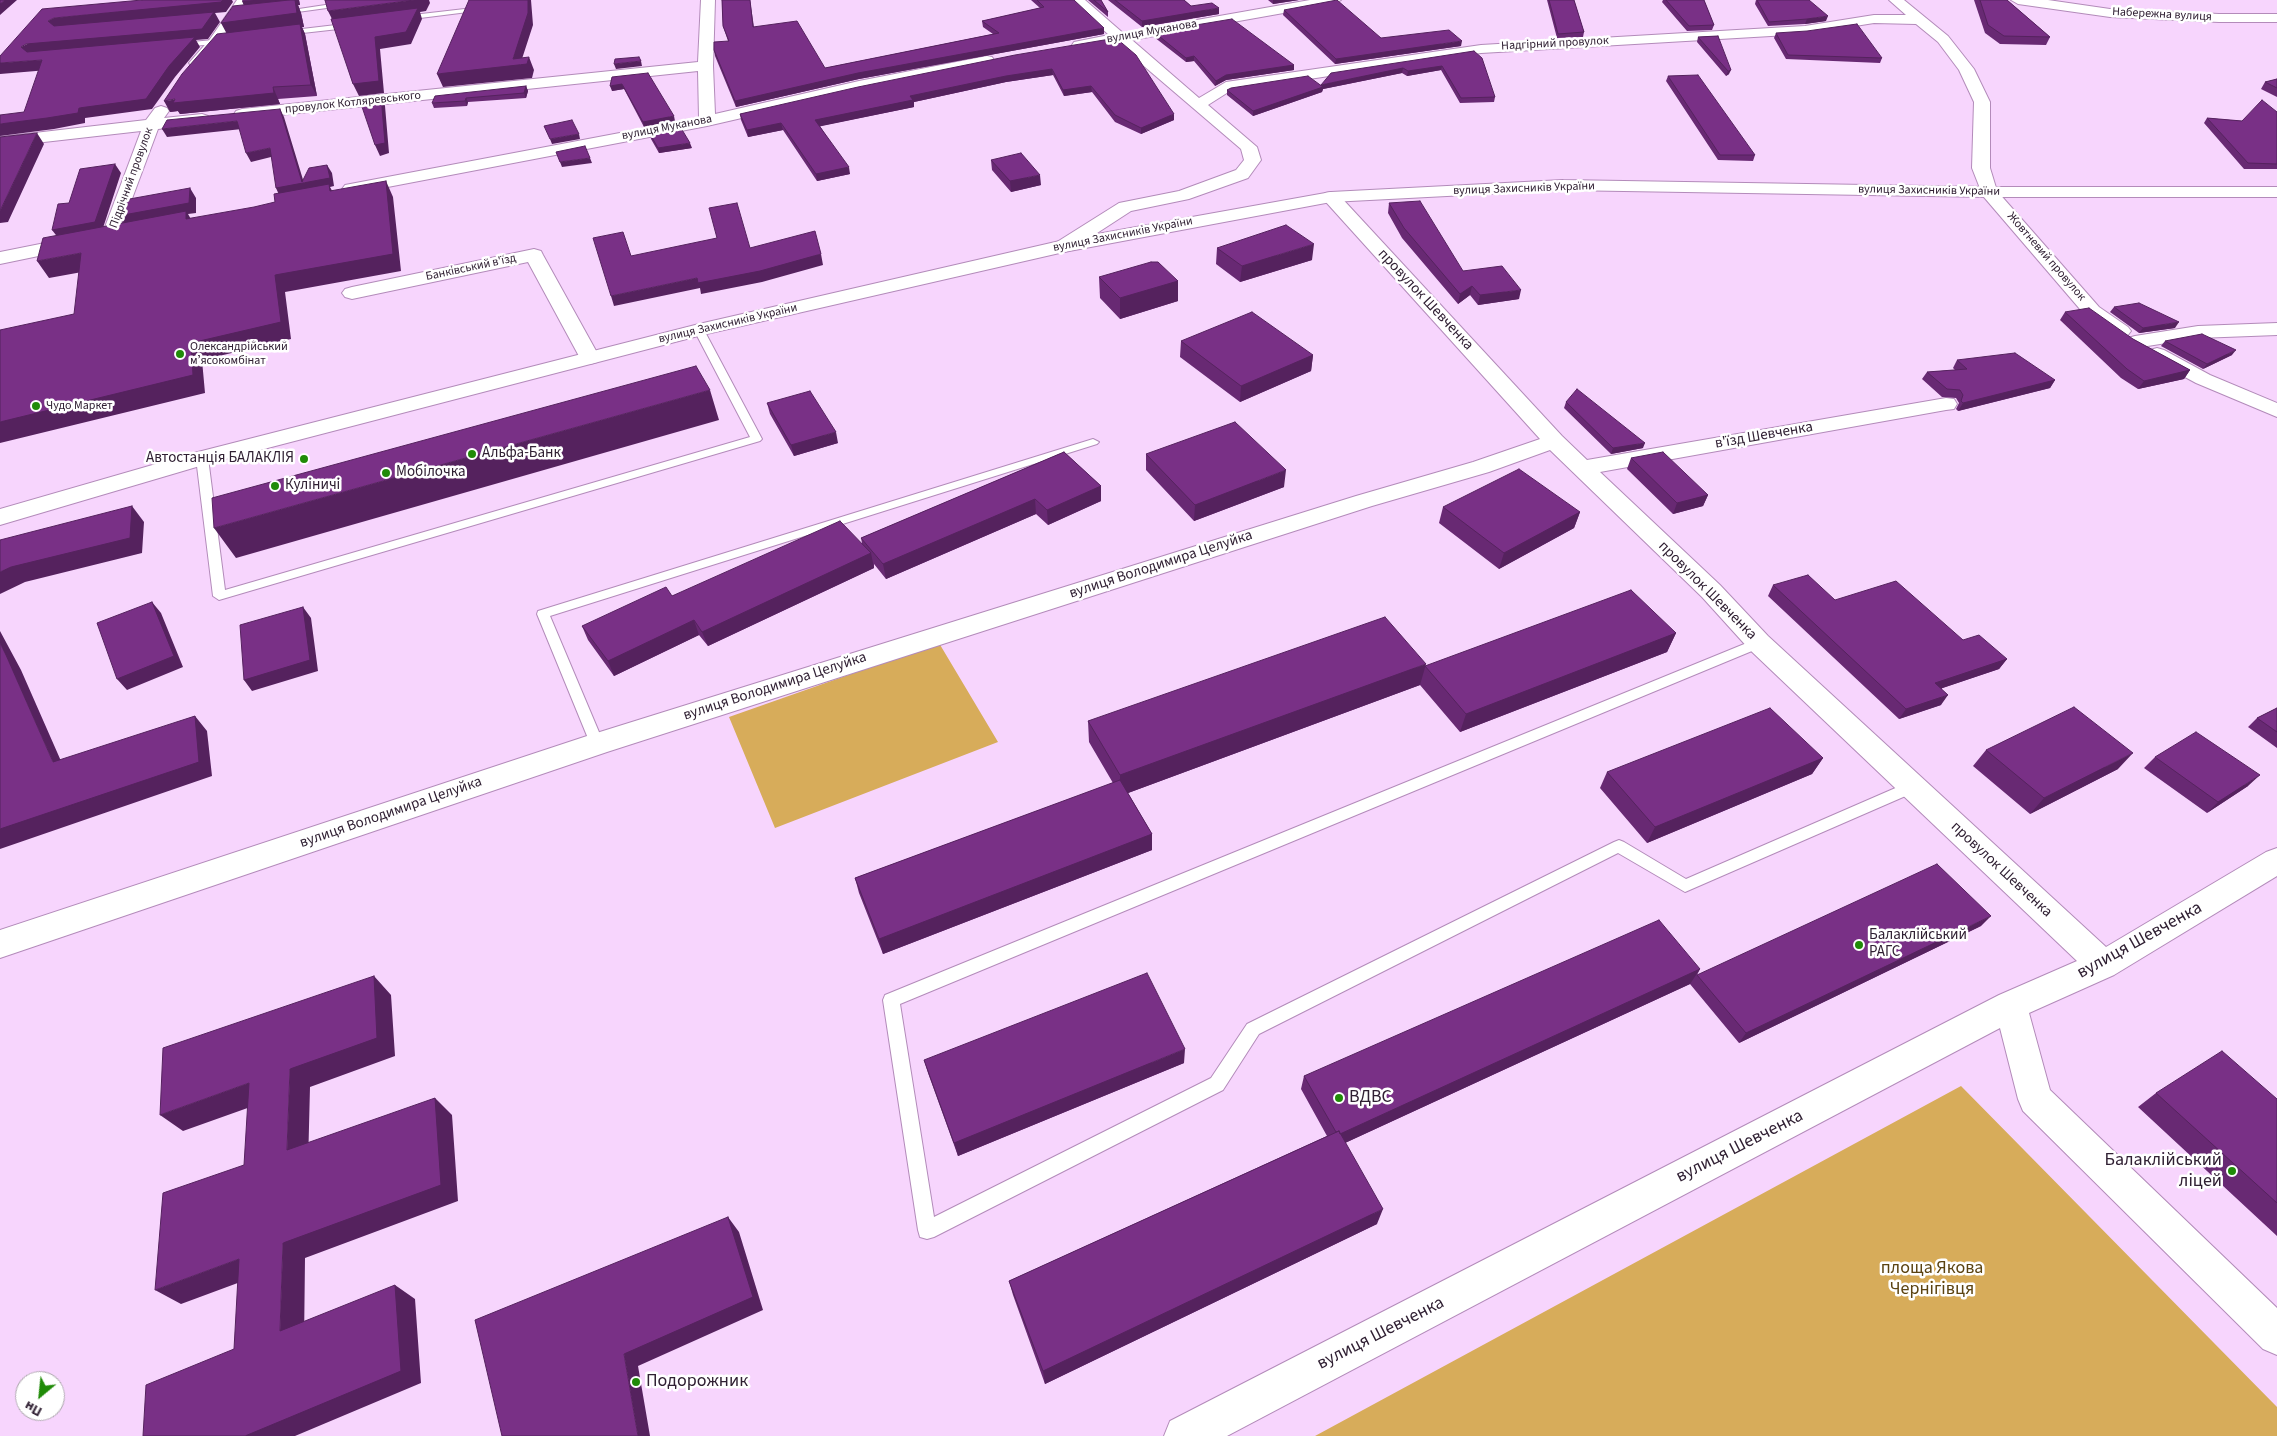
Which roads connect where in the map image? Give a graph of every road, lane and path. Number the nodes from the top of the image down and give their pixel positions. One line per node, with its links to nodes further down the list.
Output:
1 (244, 0): 17 (street)
2 (708, 0): 21 (street)
3 (1078, 0): 15 (street)
4 (1334, 0): 15 (street, вулиця Муканова)
5 (1896, 0): 12 (street, Жовтневий провулок)
6 (2018, 0): 10 (street, Набережна вулиця)
7 (332, 6): 9 (lane)
8 (490, 8): 11 (lane)
9 (277, 12)
10 (2277, 18)
11 (392, 20)
12 (1920, 20): 24 (street, Надгірний провулок); 29 (street, Жовтневий провулок)
13 (362, 24): 14 (lane)
14 (274, 35)
15 (1121, 38): 19 (street, вулиця Муканова); 24 (street)
16 (234, 40): 17 (lane)
17 (215, 42): 18 (lane); 22 (street)
18 (176, 46)
19 (1063, 47)
20 (1005, 57): 25 (street, вулиця Муканова)
21 (705, 66): 25 (street); 26 (street, провулок Котляревського)
22 (187, 74)
23 (172, 95): 26 (street, Підрічний провулок)
24 (1198, 105): 34 (street)
25 (707, 121): 28 (street, вулиця Муканова)
26 (152, 124): 27 (street, провулок Котляревського); 33 (street, Підрічний провулок)
27 (0, 142)
28 (336, 192)
29 (1989, 192): 30 (street, вулиця Захисників України); 31 (street, вулиця Захисників України); 39 (street, Жовтневий провулок)
30 (2277, 192)
31 (1331, 197): 34 (street, вулиця Захисників України); 43 (street, провулок Шевченка)
32 (130, 232): 33 (street)
33 (111, 235): 35 (street)
34 (1064, 246): 38 (street, вулиця Захисників України)
35 (0, 258)
36 (352, 293): 40 (street, Банківський в'їзд)
37 (2277, 329): 39 (street)
38 (699, 330): 40 (street, вулиця Захисників України); 45 (lane)
39 (2135, 342): 42 (street, Жовтневий провулок)
40 (590, 358): 45 (street, вулиця Захисників України)
41 (1946, 404): 46 (street, в'їзд Шевченка)
42 (2277, 411)
43 (1554, 441): 46 (street, провулок Шевченка); 49 (street, вулиця Володимира Целуйка)
44 (1093, 442): 49 (lane)
45 (202, 458): 47 (street, вулиця Захисників України)
46 (1582, 468): 48 (street, провулок Шевченка)
47 (0, 518)
48 (1760, 643): 50 (street, провулок Шевченка); 50 (lane)
49 (597, 744): 52 (street, вулиця Володимира Целуйка)
50 (1912, 788): 53 (street, провулок Шевченка)
51 (2277, 861): 53 (street, вулиця Шевченка)
52 (0, 944)
53 (2103, 965): 54 (street, вулиця Шевченка)
54 (2011, 1006): 55 (street); 56 (street, вулиця Шевченка)
55 (2277, 1335)
56 (1196, 1433)

